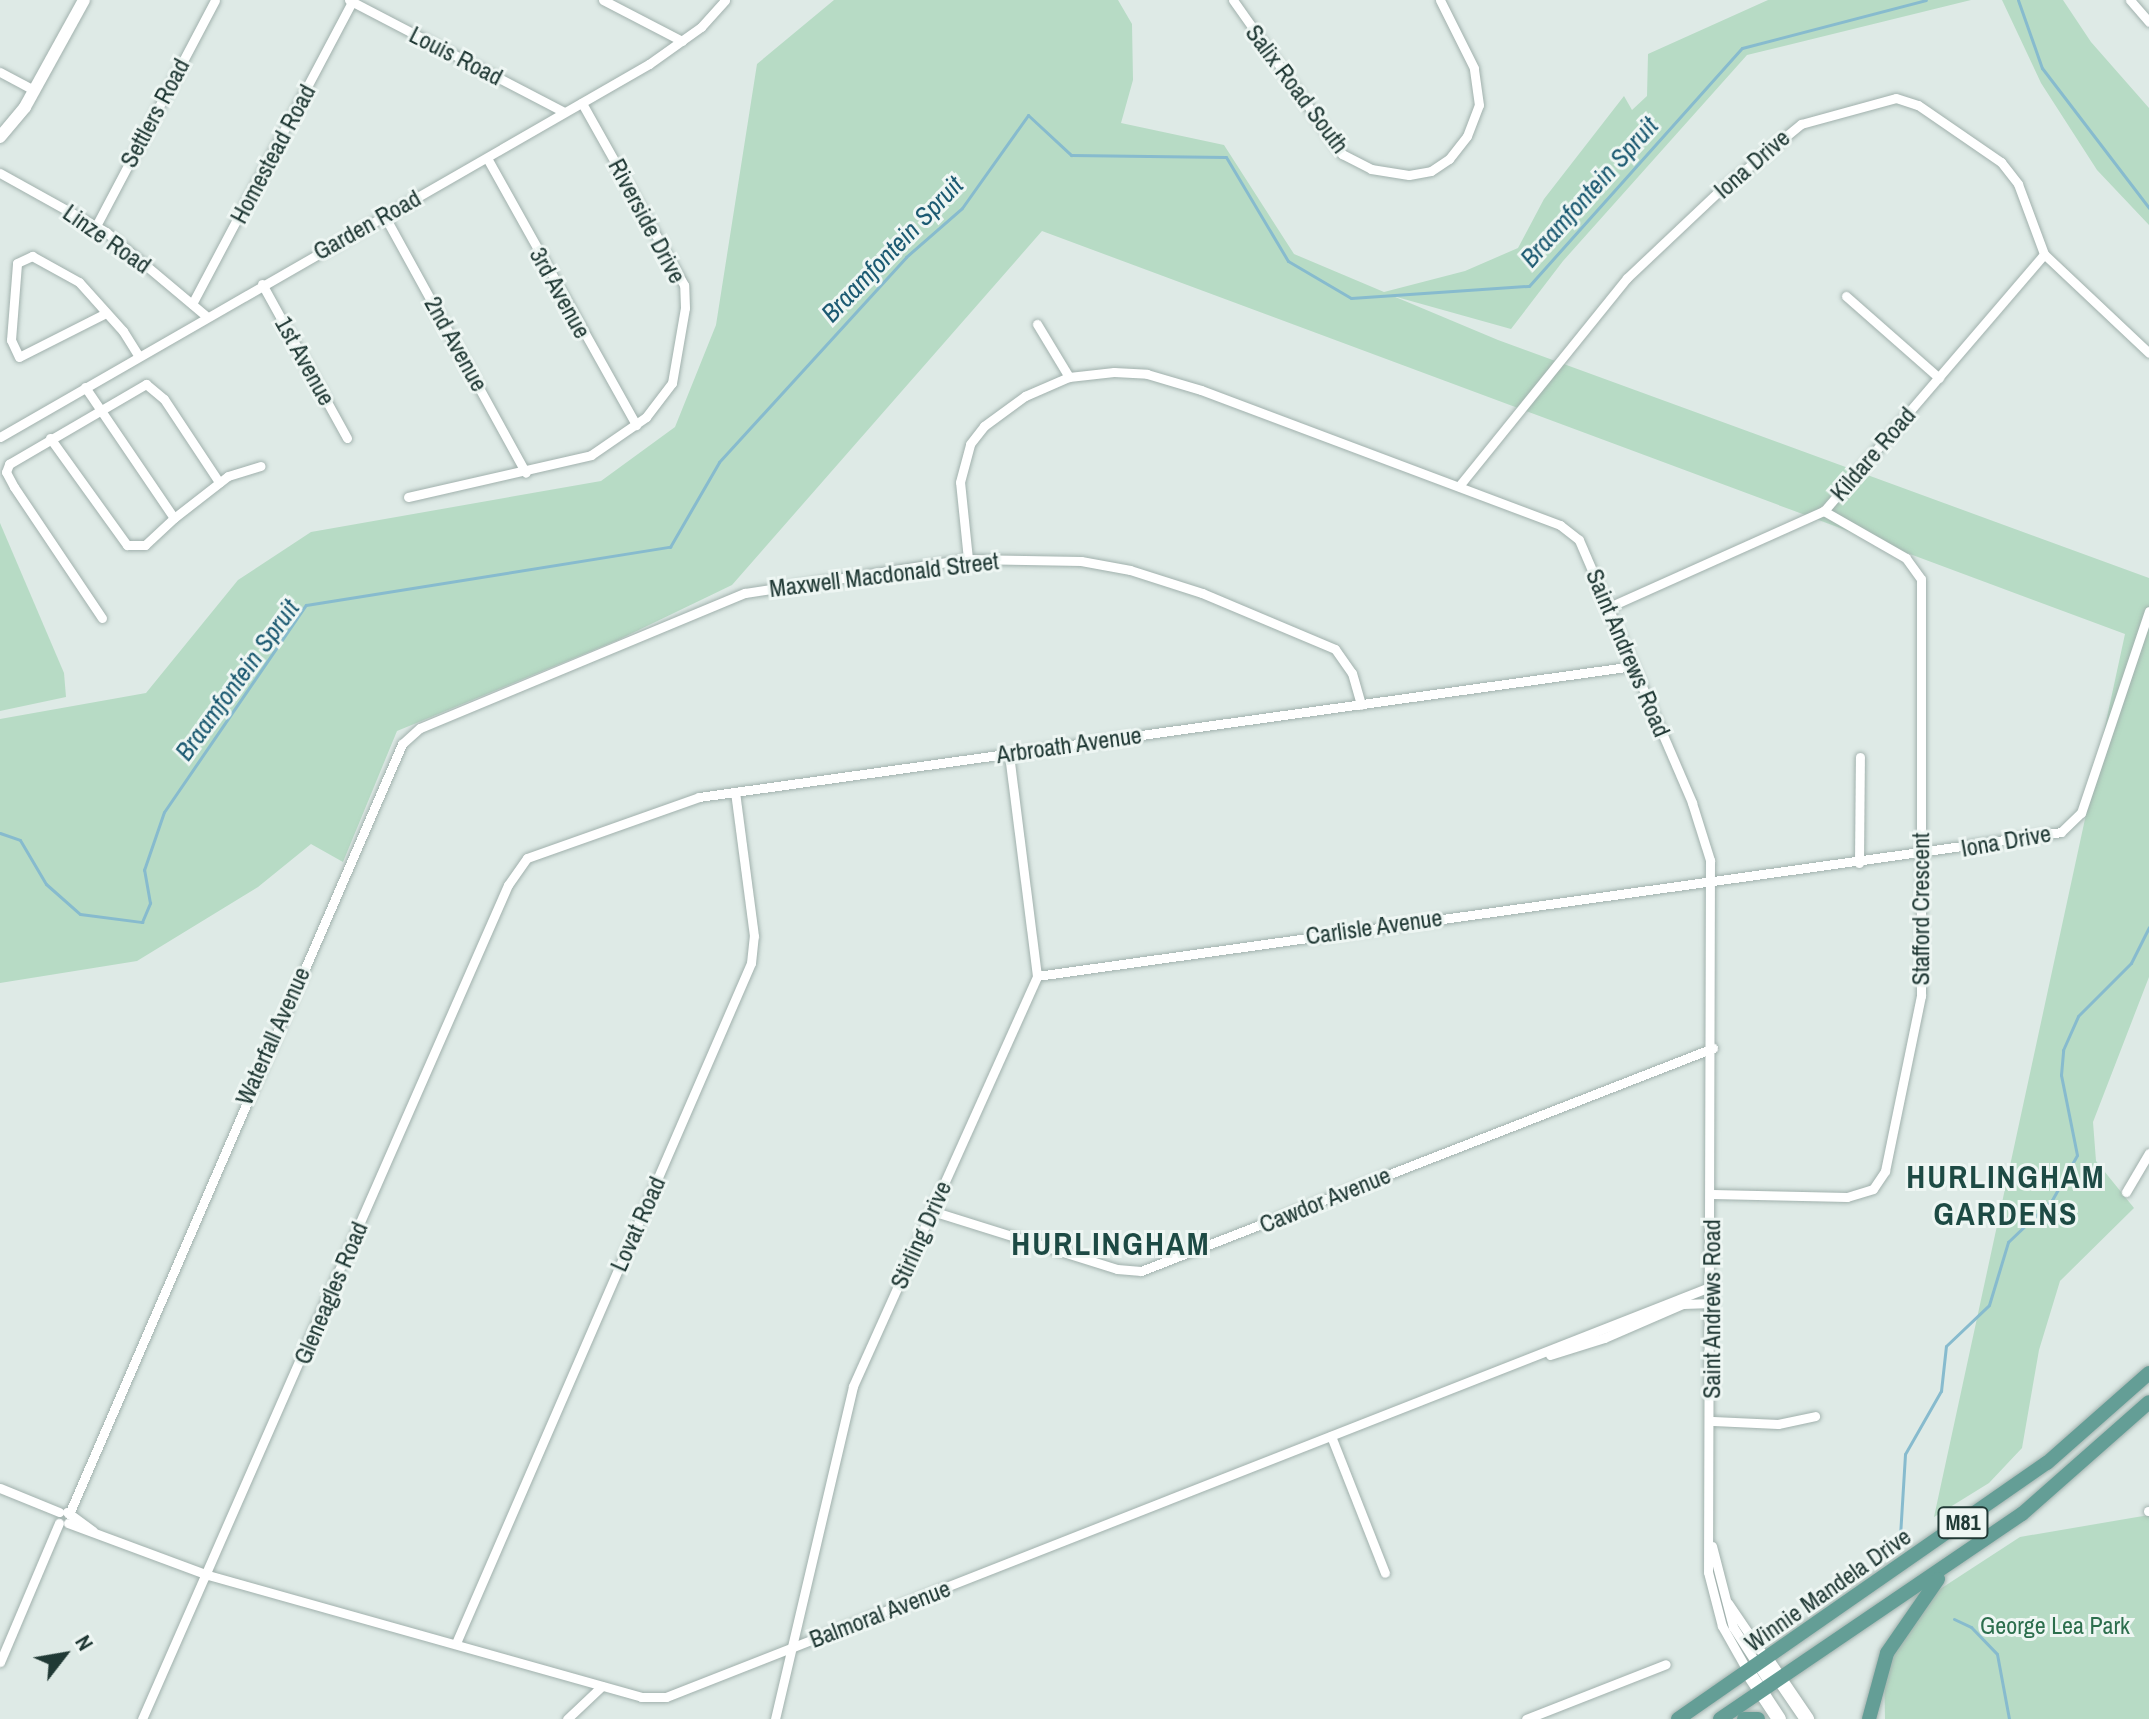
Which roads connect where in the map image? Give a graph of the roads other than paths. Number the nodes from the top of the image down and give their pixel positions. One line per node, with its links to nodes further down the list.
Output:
1 (84, 0): 12 (street)
2 (215, 0): 19 (street, Settlers Road)
3 (603, 0): 10 (street)
4 (725, 0): 10 (street, Garden Road)
5 (1233, 0): 6 (street, Salix Road South)
6 (1440, 0)
7 (2130, 0): 9 (street)
8 (350, 1): 14 (street, Louis Road); 23 (street, Homestead Road)
9 (2149, 22)
10 (682, 41): 13 (street, Garden Road)
11 (0, 72): 12 (street)
12 (34, 90): 15 (street)
13 (582, 103): 14 (street, Garden Road); 33 (street, Riverside Drive)
14 (564, 112): 16 (street, Garden Road)
15 (0, 137)
16 (487, 158): 18 (street, Garden Road); 33 (street, 3rd Avenue)
17 (0, 173): 19 (street, Linze Road)
18 (384, 215): 21 (street, Garden Road); 38 (street, 2nd Avenue)
19 (96, 226): 23 (street, Linze Road)
20 (2044, 254): 27 (street, Iona Drive); 30 (street, Kildare Road); 40 (street, Iona Drive)
21 (262, 284): 25 (street, Garden Road); 36 (street, 1st Avenue)
22 (1846, 296): 30 (street)
23 (192, 304): 25 (street, Linze Road)
24 (106, 313): 24 (street); 28 (street)
25 (206, 316): 28 (street, Garden Road)
26 (1037, 324): 29 (street)
27 (2149, 353)
28 (138, 355): 31 (street, Garden Road)
29 (1069, 377): 40 (street, Saint Andrews Road); 44 (street, Saint Andrews Road)
30 (1939, 378): 42 (street, Kildare Road)
31 (85, 387): 32 (street); 34 (street, Garden Road)
32 (99, 408): 35 (street); 39 (street); 43 (street)
33 (636, 425): 38 (street, Riverside Drive)
34 (0, 437)
35 (50, 438): 43 (street); 47 (street)
36 (347, 438)
37 (261, 466): 39 (street)
38 (526, 473): 41 (street, Riverside Drive)
39 (219, 482): 43 (street)
40 (1459, 486): 45 (street, Saint Andrews Road)
41 (408, 497)
42 (1824, 511): 45 (street, Kildare Road); 54 (street, Stafford Crescent)
43 (174, 518)
44 (968, 559): 49 (street, Maxwell Macdonald Street); 50 (street, Maxwell Macdonald Street)
45 (1609, 607): 48 (street, Saint Andrews Road)
46 (2149, 611): 54 (street, Iona Drive)
47 (102, 618)
48 (1633, 666): 50 (street, Arbroath Avenue); 57 (street, Saint Andrews Road)
49 (564, 672): 73 (street, Waterfall Avenue)
50 (1361, 705): 51 (street, Arbroath Avenue)
51 (1009, 753): 53 (street, Arbroath Avenue); 58 (street)
52 (1860, 757): 55 (street)
53 (735, 792): 56 (street, Arbroath Avenue); 78 (street, Lovat Road)
54 (1922, 854): 55 (street, Iona Drive); 62 (street, Stafford Crescent)
55 (1859, 863): 57 (street, Iona Drive)
56 (519, 867): 77 (street, Gleneagles Road)
57 (1713, 881): 58 (street, Carlisle Avenue); 59 (street, Saint Andrews Road)
58 (1037, 976): 63 (street, Stirling Drive)
59 (1713, 1048): 62 (street, Saint Andrews Road); 63 (street, Cawdor Avenue)
60 (2149, 1153): 61 (street)
61 (2126, 1192)
62 (1712, 1194): 64 (street, Saint Andrews Road)
63 (932, 1211): 79 (street, Stirling Drive)
64 (1712, 1286): 65 (street, Saint Andrews Road); 66 (street, Balmoral Avenue)
65 (1712, 1303): 66 (street, Balmoral Avenue); 70 (street, Saint Andrews Road)
66 (1623, 1325): 71 (street, Balmoral Avenue)
67 (2149, 1373): 82 (main road, Winnie Mandela Drive / M81)
68 (2149, 1402): 75 (main road, Winnie Mandela Drive / M81)
69 (1815, 1416): 70 (street)
70 (1713, 1421): 74 (street, Saint Andrews Road)
71 (1331, 1436): 76 (street); 79 (street, Balmoral Avenue)
72 (0, 1488): 73 (street, Balmoral Avenue)
73 (64, 1518): 77 (street, Balmoral Avenue); 80 (street, Waterfall Avenue)
74 (1711, 1543): 82 (street, Saint Andrews Road); 82 (street, Saint Andrews Road)
75 (1943, 1572): 84 (main road, Winnie Mandela Drive / M81); 95 (main road)
76 (1385, 1573)
77 (208, 1575): 78 (street, Balmoral Avenue); 85 (street, Gleneagles Road)
78 (456, 1643): 83 (street, Balmoral Avenue)
79 (788, 1650): 83 (street, Balmoral Avenue); 87 (street, Stirling Drive)
80 (0, 1662)
81 (1666, 1664): 88 (street)
82 (1757, 1665): 84 (main road); 84 (main road); 89 (main road, Winnie Mandela Drive / M81)
83 (602, 1686): 86 (street)
84 (1770, 1686): 90 (main road, Winnie Mandela Drive / M81); 93 (main road); 94 (main road)
85 (142, 1719)
86 (567, 1719)
87 (775, 1719)
88 (1526, 1719)
89 (1678, 1719)
90 (1720, 1719)
91 (1744, 1719): 92 (main road)
92 (1758, 1719)
93 (1779, 1719)
94 (1807, 1719)
95 (1869, 1719)

